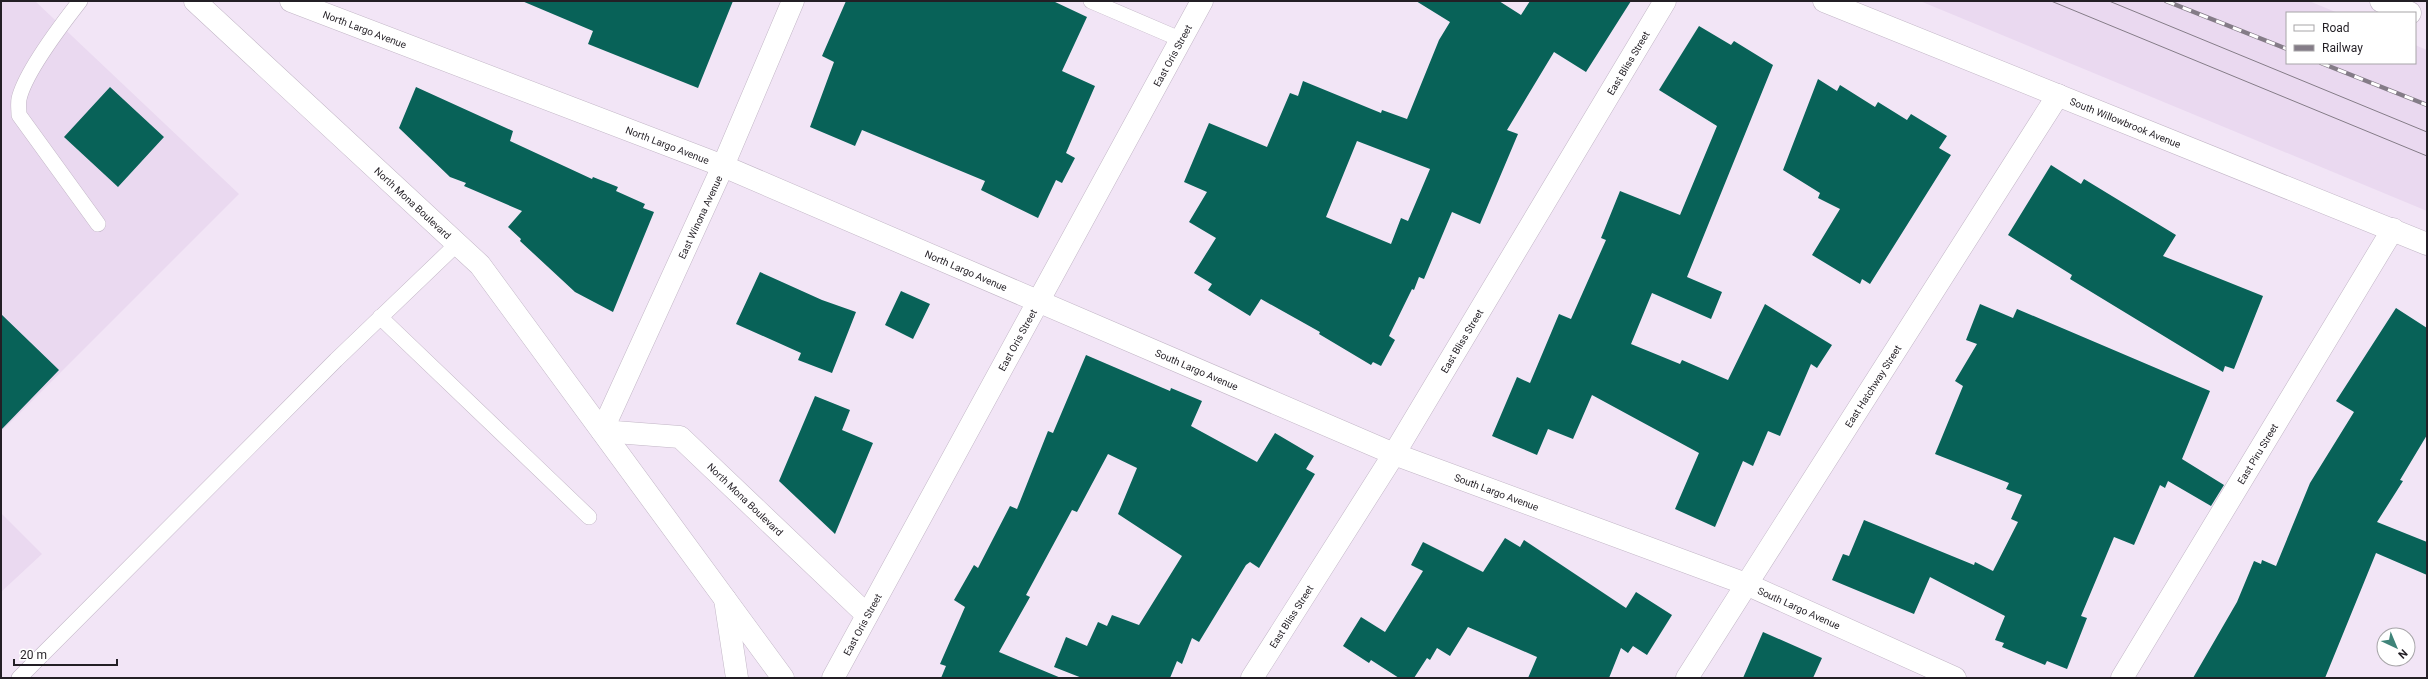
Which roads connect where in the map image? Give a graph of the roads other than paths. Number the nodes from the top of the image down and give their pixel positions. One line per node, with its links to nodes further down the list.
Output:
1 (80, 1): 16 (lane)
2 (195, 1): 18 (street, North Mona Boulevard)
3 (290, 1): 15 (street, North Largo Avenue)
4 (793, 1): 15 (street, East Winona Avenue)
5 (1091, 1): 13 (lane)
6 (1202, 1): 13 (street, East Oris Street)
7 (1665, 1): 23 (street, East Bliss Street)
8 (1824, 1): 14 (street, South Willowbrook Avenue)
9 (2381, 1): 10 (street)
10 (2408, 12)
11 (2416, 15): 12 (street)
12 (2427, 20)
13 (1182, 40): 20 (street, East Oris Street)
14 (2058, 95): 17 (street, South Willowbrook Avenue); 25 (street, East Hatchway Street)
15 (723, 166): 20 (street, North Largo Avenue); 22 (street, East Winona Avenue)
16 (98, 224)
17 (2393, 229): 19 (street, South Willowbrook Avenue); 35 (street, East Piru Street)
18 (457, 244): 21 (lane); 22 (street, North Mona Boulevard)
19 (2427, 244)
20 (1039, 302): 23 (street, South Largo Avenue); 27 (street, East Oris Street)
21 (380, 317): 24 (lane); 28 (lane)
22 (602, 431): 26 (street, North Mona Boulevard); 27 (street, North Mona Boulevard)
23 (1394, 454): 25 (street, South Largo Avenue); 32 (street, East Bliss Street)
24 (589, 517)
25 (1746, 584): 33 (street, East Hatchway Street); 34 (street, South Largo Avenue)
26 (725, 599): 29 (street); 30 (street, North Mona Boulevard)
27 (867, 615): 31 (street, East Oris Street)
28 (19, 678)
29 (737, 678)
30 (783, 678)
31 (833, 678)
32 (1252, 678)
33 (1687, 678)
34 (1955, 678)
35 (2122, 678)

